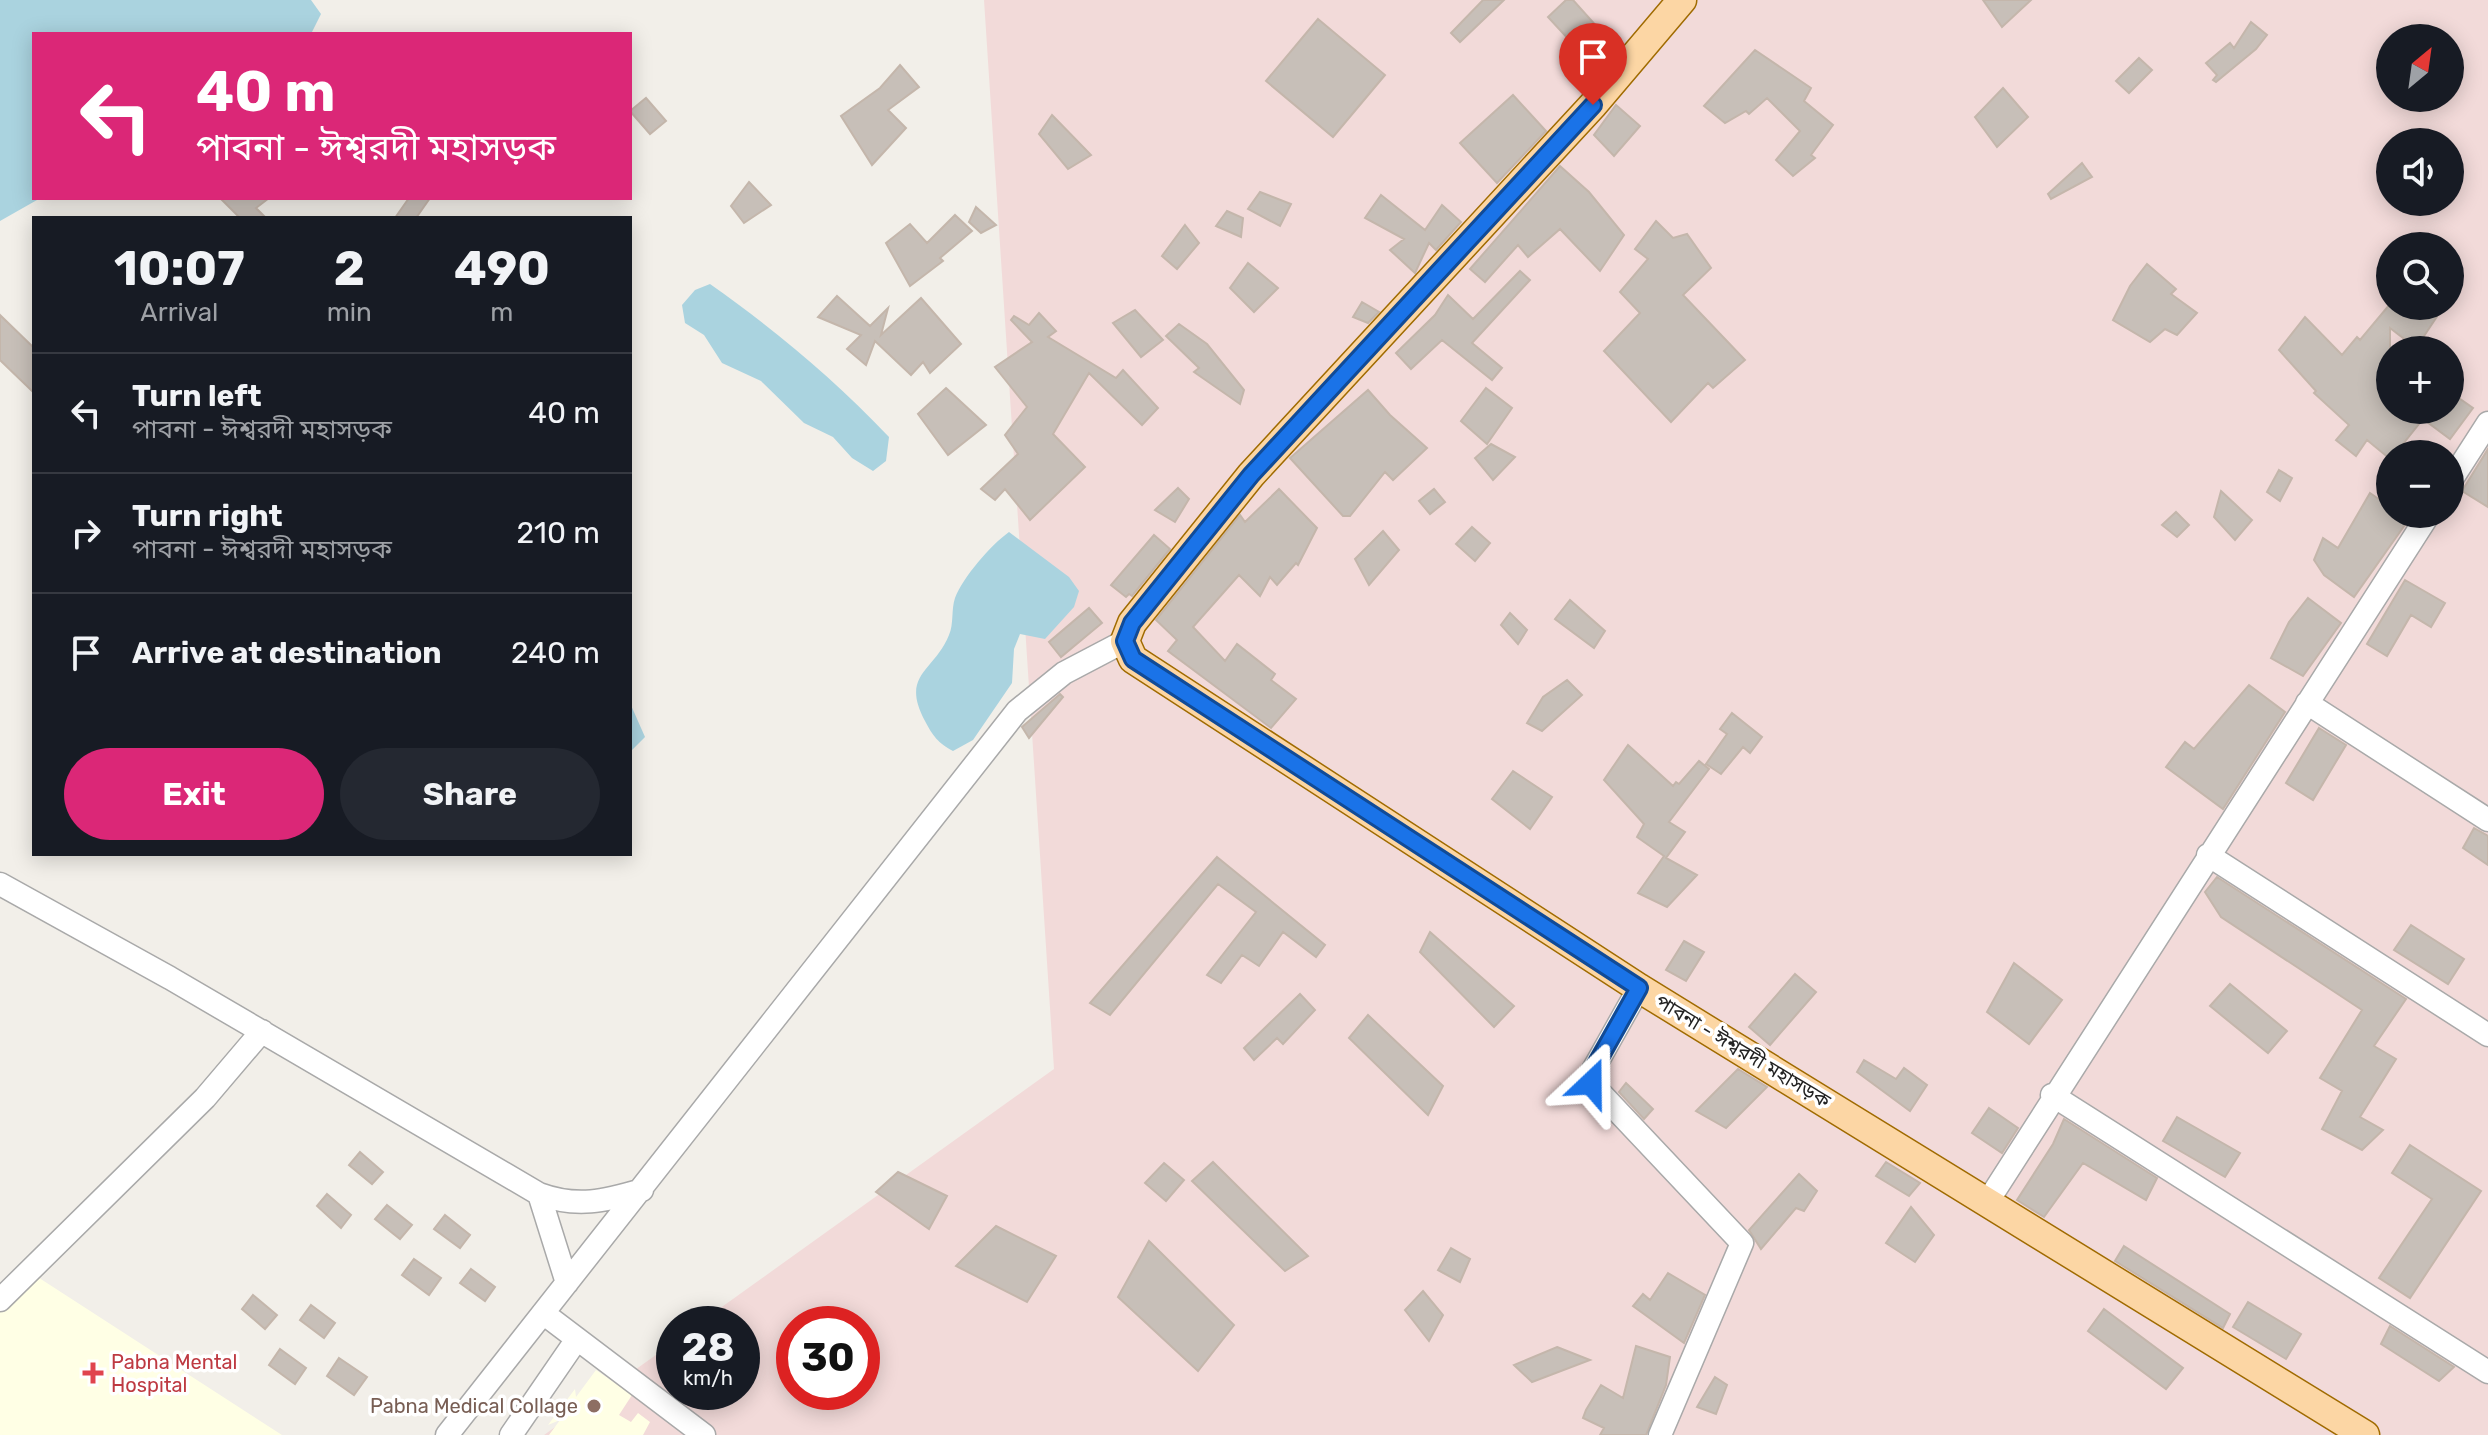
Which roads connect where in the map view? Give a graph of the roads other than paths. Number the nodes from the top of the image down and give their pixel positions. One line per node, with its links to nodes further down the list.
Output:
1 (1682, 0): 5 (main road)
2 (2488, 423): 3 (street)
3 (2464, 460)
4 (2420, 528): 6 (street)
5 (1125, 641): 10 (main road, পাবনা - ঈশ্বরদী মহাসড়ক); 14 (street)
6 (2307, 703): 7 (street); 8 (street)
7 (2488, 820)
8 (2208, 855): 12 (street); 13 (street)
9 (0, 884): 11 (street)
10 (1639, 988): 16 (main road, পাবনা - ঈশ্বরদী মহাসড়ক); 25 (street)
11 (262, 1031): 15 (street); 18 (street)
12 (2488, 1035)
13 (2052, 1095): 16 (street); 21 (street)
14 (642, 1190): 15 (street); 17 (street)
15 (539, 1194): 17 (street)
16 (1988, 1201): 26 (main road, পাবনা - ঈশ্বরদী মহাসড়ক)
17 (567, 1283): 19 (street)
18 (0, 1300)
19 (543, 1313): 20 (street); 22 (street)
20 (577, 1339): 23 (street); 24 (street)
21 (2488, 1372)
22 (447, 1435)
23 (511, 1435)
24 (704, 1435)
25 (1660, 1435)
26 (2365, 1435)

